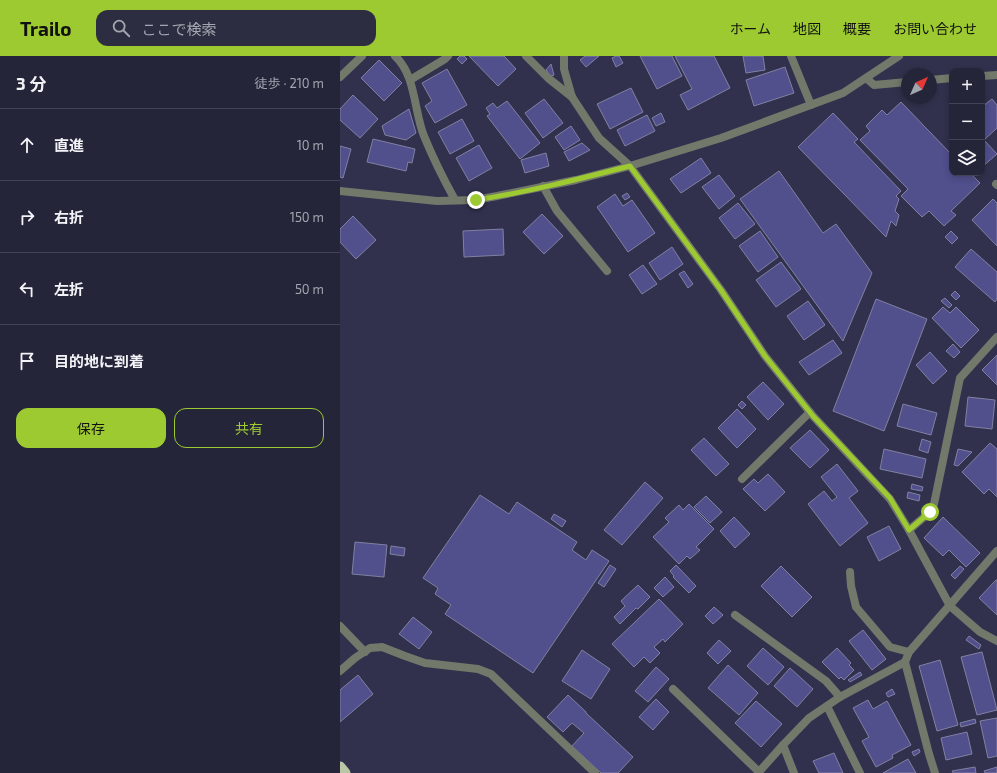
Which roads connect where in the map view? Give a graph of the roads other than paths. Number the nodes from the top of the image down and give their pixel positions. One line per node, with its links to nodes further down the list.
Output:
1 (362, 56): 10 (street)
2 (395, 56): 14 (street)
3 (448, 56): 14 (street)
4 (526, 56): 16 (street)
5 (564, 56): 16 (street)
6 (791, 56): 17 (street)
7 (896, 57): 11 (street)
8 (997, 75): 9 (street)
9 (985, 76)
10 (340, 77)
11 (866, 78): 15 (street); 17 (street)
12 (949, 78): 13 (street)
13 (937, 79)
14 (410, 80): 21 (street)
15 (901, 83)
16 (572, 97): 18 (street)
17 (811, 105): 18 (street)
18 (630, 166): 19 (street); 24 (street)
19 (543, 186): 21 (street); 22 (street)
20 (340, 191): 21 (street)
21 (455, 200)
22 (607, 271)
23 (997, 338): 26 (street)
24 (810, 412): 25 (street); 26 (street)
25 (742, 479)
26 (909, 530): 29 (street)
27 (997, 551): 29 (street)
28 (850, 572): 34 (street)
29 (950, 606): 32 (street); 34 (street)
30 (735, 616): 38 (street)
31 (340, 626): 33 (street)
32 (997, 641)
33 (365, 652): 36 (street); 44 (street)
34 (909, 652): 35 (street)
35 (905, 662): 38 (street); 47 (street)
36 (340, 671)
37 (672, 689): 42 (street)
38 (840, 697): 39 (street)
39 (827, 706): 40 (street); 46 (street)
40 (783, 745): 42 (street); 45 (street)
41 (340, 767): 43 (highway)
42 (758, 772)
43 (345, 773)
44 (594, 773)
45 (794, 773)
46 (860, 773)
47 (935, 773)

